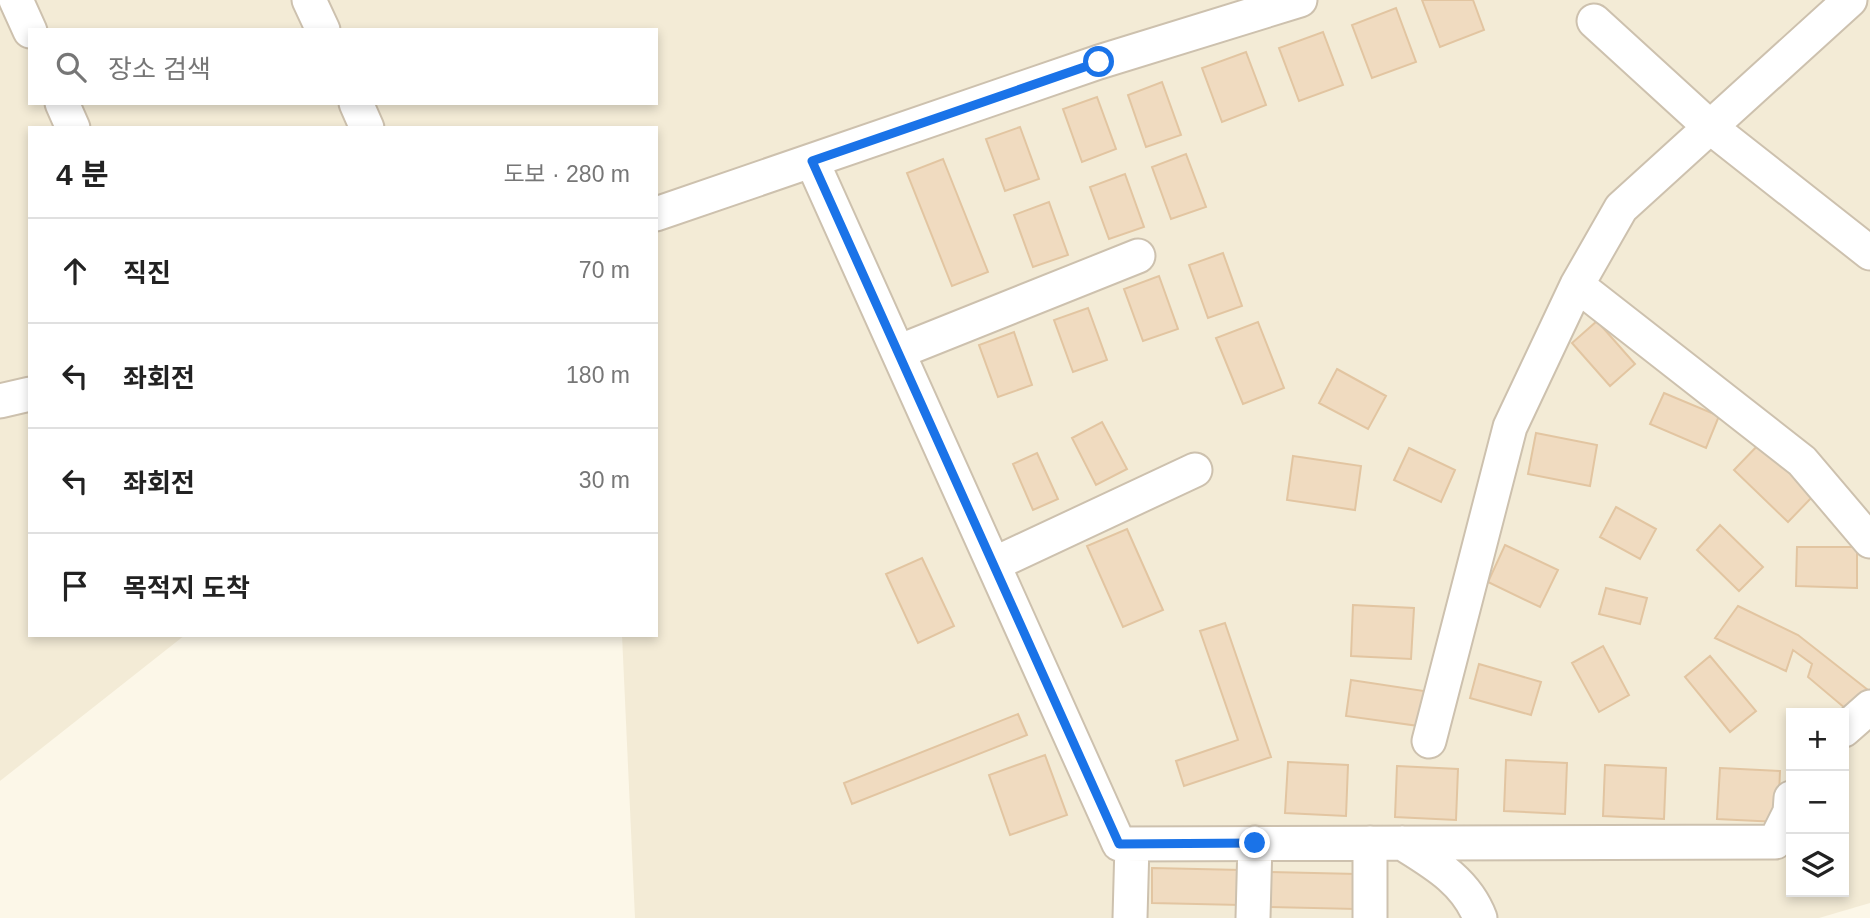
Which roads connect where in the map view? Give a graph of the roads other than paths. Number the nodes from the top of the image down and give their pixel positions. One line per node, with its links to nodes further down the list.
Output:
1 (16, 0): 6 (street)
2 (309, 0): 7 (street)
3 (1300, 0): 13 (street)
4 (1850, 0): 12 (street)
5 (1594, 20): 12 (street)
6 (28, 28)
7 (322, 28)
8 (63, 105): 10 (street)
9 (357, 105): 11 (street)
10 (72, 126)
11 (367, 126)
12 (1710, 128): 15 (street); 17 (street)
13 (812, 161): 14 (street); 18 (street)
14 (658, 213)
15 (1870, 253)
16 (1138, 256): 18 (street)
17 (1577, 285): 22 (street); 26 (street)
18 (898, 352): 23 (street)
19 (28, 394): 20 (street)
20 (0, 401)
21 (1195, 470): 23 (street)
22 (1870, 541)
23 (994, 564): 30 (street)
24 (1870, 707): 25 (street)
25 (1849, 726)
26 (1429, 741)
27 (1786, 820): 29 (street)
28 (1255, 843): 29 (street); 30 (street); 32 (street)
29 (1386, 843): 33 (street); 34 (street)
30 (1132, 844): 31 (street)
31 (1130, 918)
32 (1254, 918)
33 (1370, 918)
34 (1480, 918)

